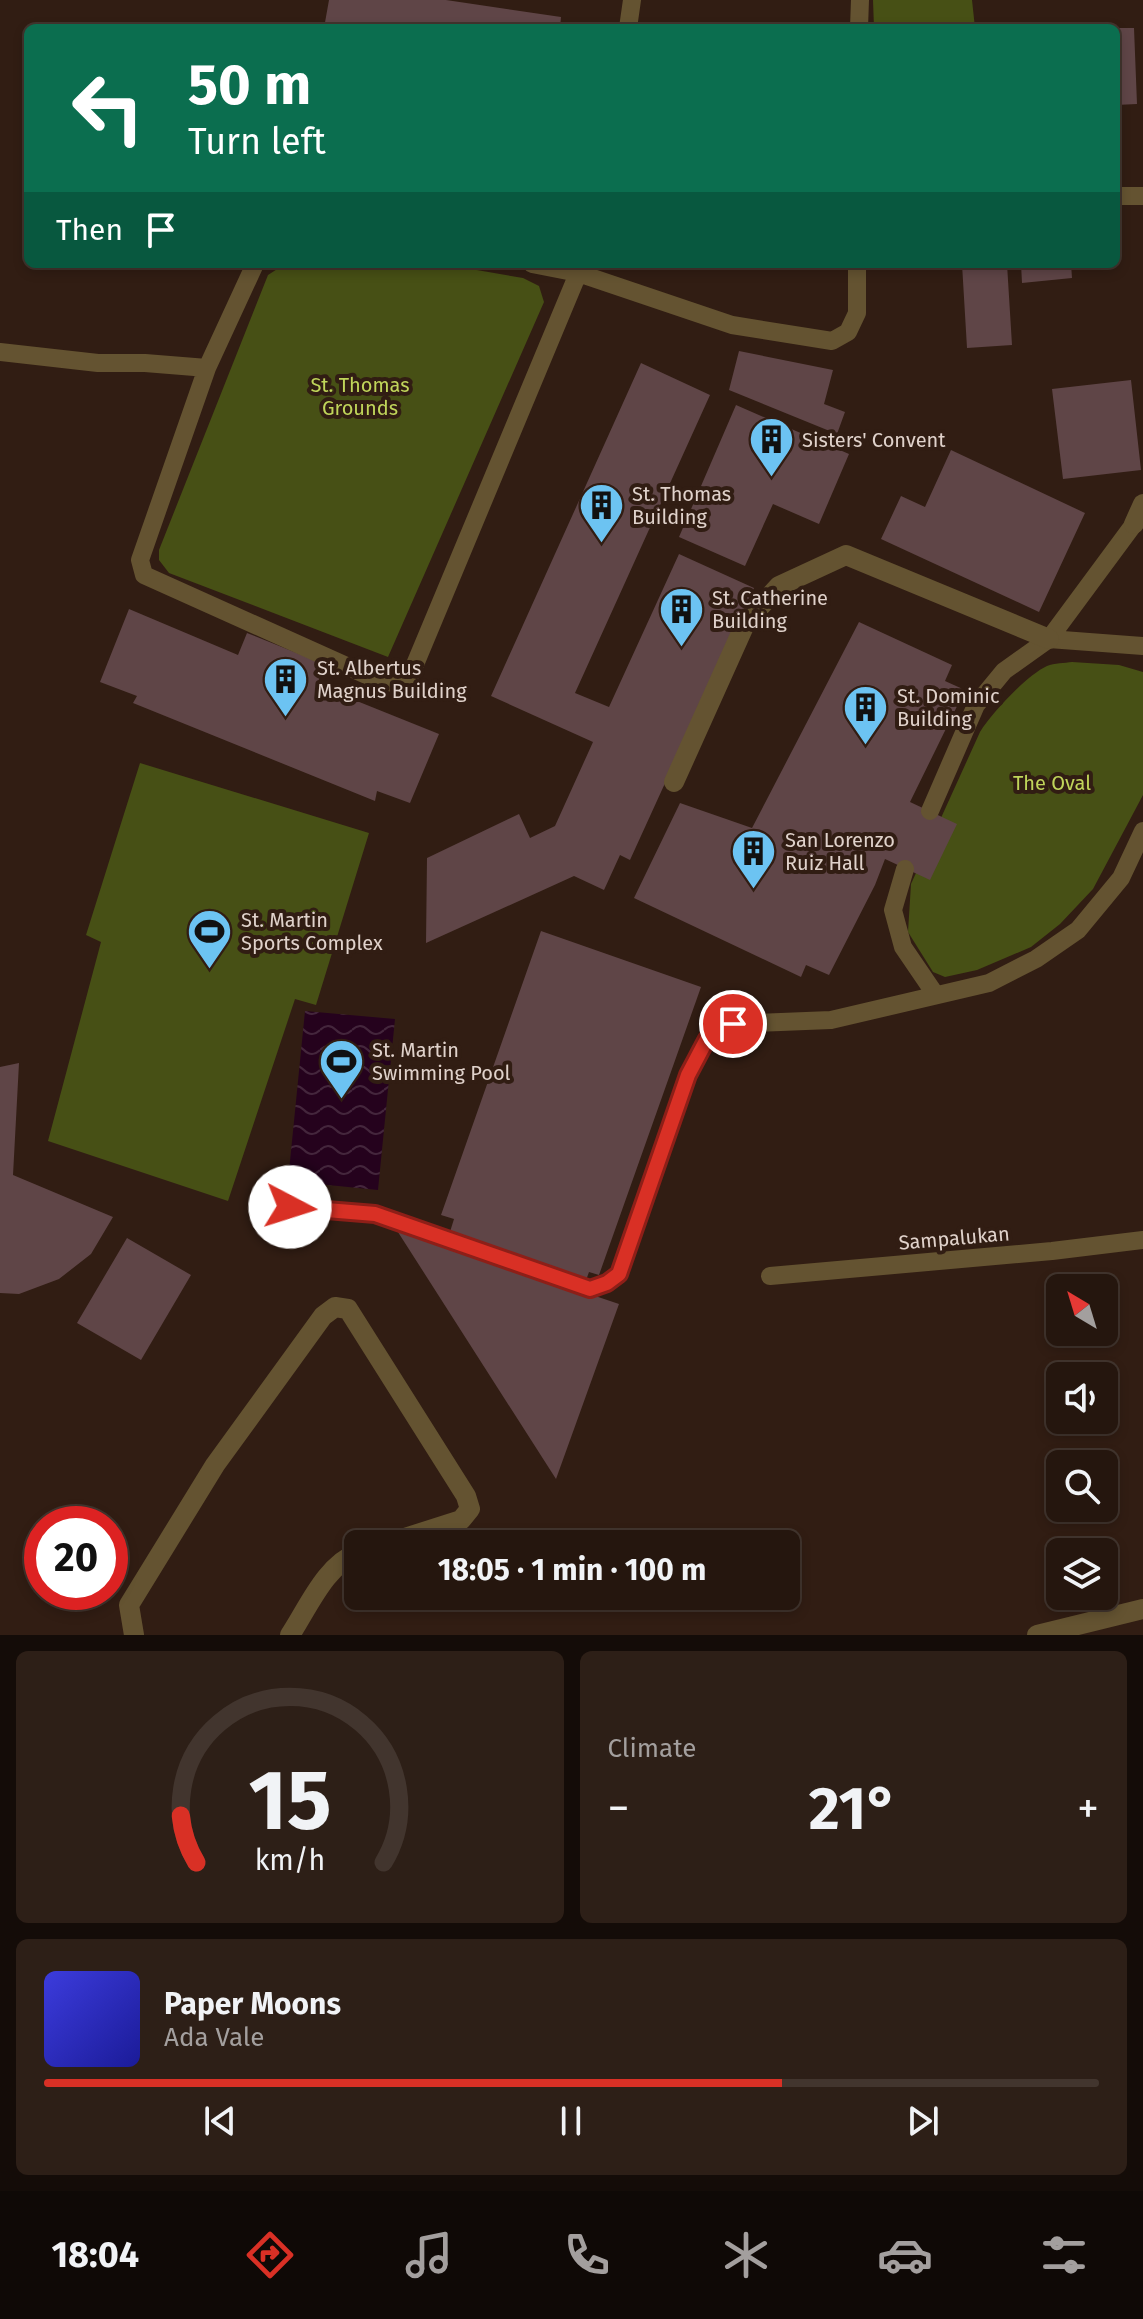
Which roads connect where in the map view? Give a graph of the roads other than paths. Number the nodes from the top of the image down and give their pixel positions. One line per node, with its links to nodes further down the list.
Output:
1 (632, 0): 3 (lane)
2 (860, 0): 4 (lane)
3 (629, 24)
4 (859, 24)
5 (1120, 196): 6 (lane)
6 (1143, 196)
7 (253, 268): 11 (lane)
8 (580, 268): 9 (lane); 11 (lane)
9 (857, 268)
10 (0, 352): 11 (lane)
11 (207, 368)
12 (1143, 504): 13 (street)
13 (1134, 524): 14 (lane)
14 (1049, 639): 15 (lane); 16 (street); 17 (lane)
15 (1143, 646)
16 (674, 782)
17 (930, 811)
18 (1143, 831): 20 (lane)
19 (905, 869): 20 (lane)
20 (935, 994): 21 (lane)
21 (290, 1207)
22 (1143, 1240): 23 (lane, Sampalukan)
23 (770, 1276)
24 (430, 1530): 27 (street)
25 (344, 1559): 28 (street)
26 (1143, 1609): 29 (street)
27 (134, 1635)
28 (290, 1635)
29 (1037, 1635)

